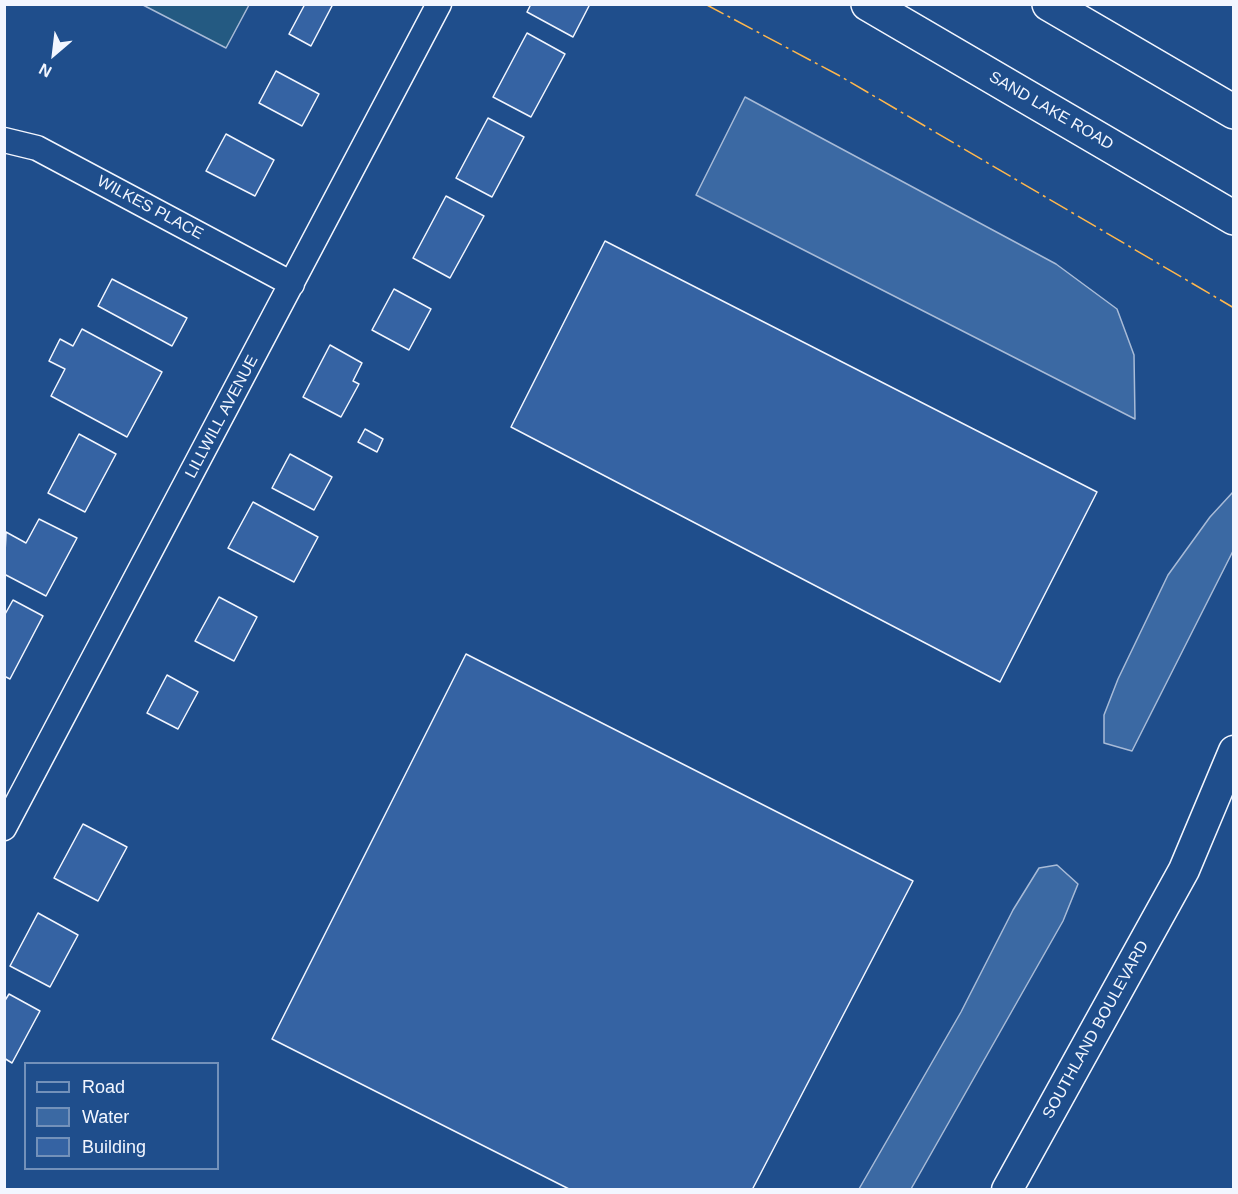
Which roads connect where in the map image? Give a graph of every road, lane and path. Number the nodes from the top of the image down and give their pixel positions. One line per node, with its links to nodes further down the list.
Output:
1 (439, 4): 7 (street, LILLWILL AVENUE)
2 (868, 4): 6 (main road, SAND LAKE ROAD)
3 (1049, 4): 4 (main road)
4 (1233, 112)
5 (4, 140): 7 (street, WILKES PLACE)
6 (1233, 218)
7 (292, 284): 10 (street, LILLWILL AVENUE)
8 (1233, 751): 11 (street, SOUTHLAND BOULEVARD)
9 (1233, 801): 11 (street, SOUTHLAND BOULEVARD)
10 (4, 828)
11 (1184, 870): 12 (street, SOUTHLAND BOULEVARD)
12 (1007, 1190)

